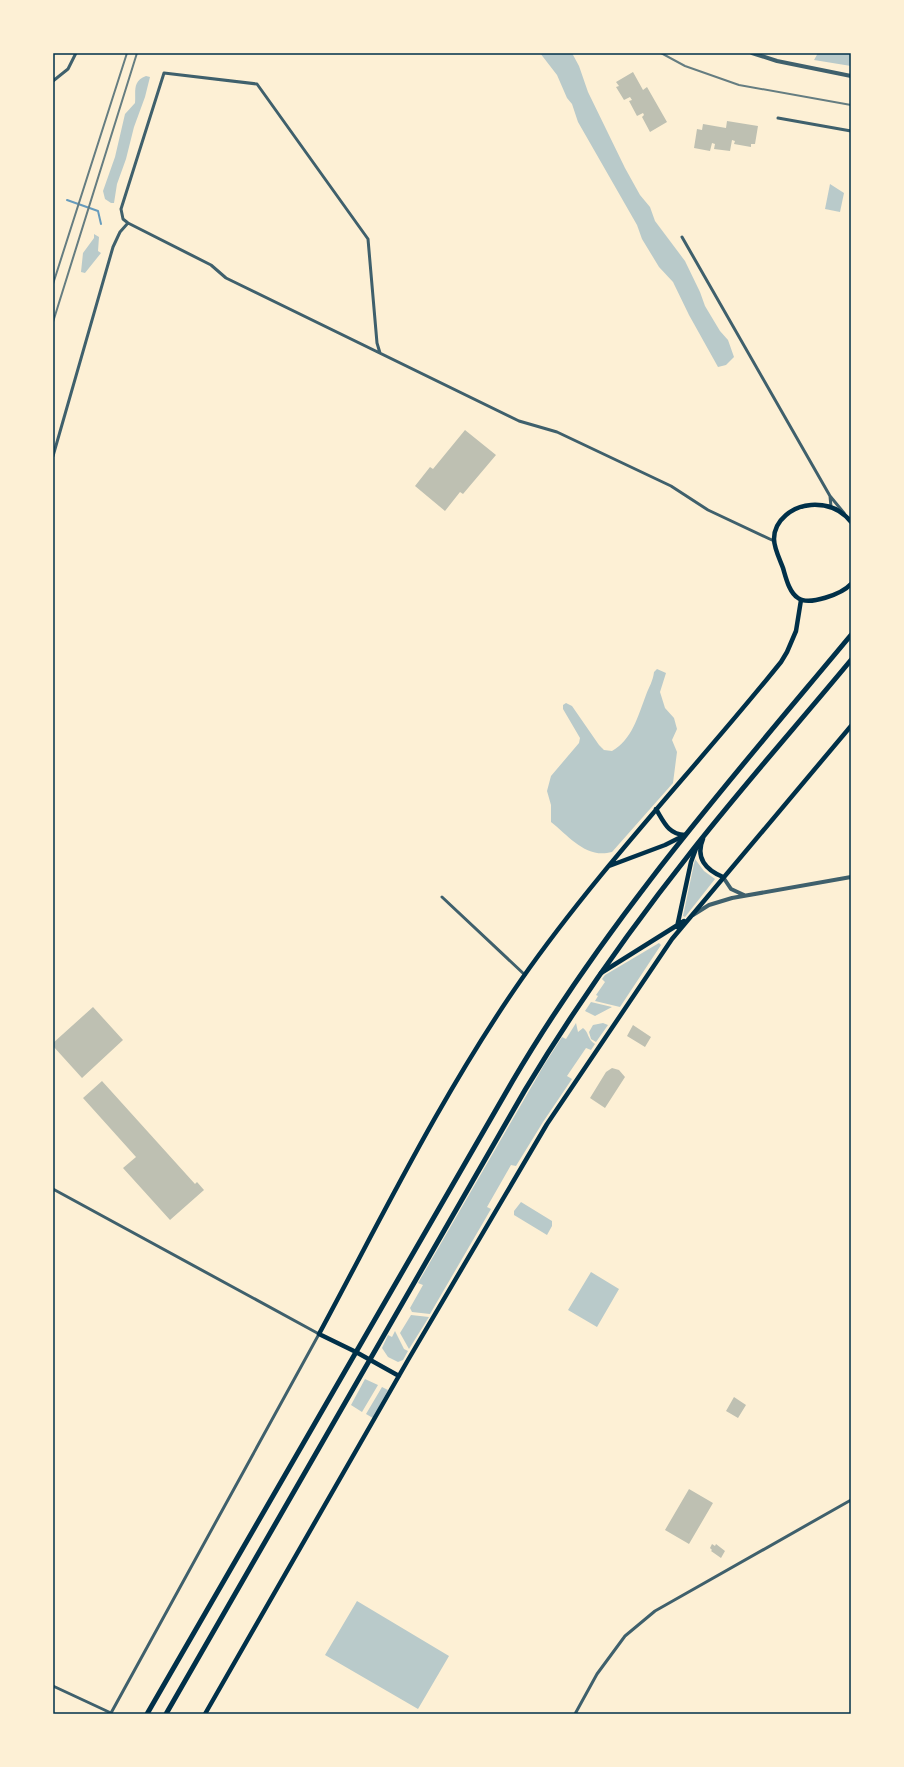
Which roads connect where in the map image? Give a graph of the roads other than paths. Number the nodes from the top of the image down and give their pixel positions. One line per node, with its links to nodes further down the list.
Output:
1 (76, 53): 4 (street)
2 (752, 53): 3 (street)
3 (851, 76)
4 (53, 81)
5 (778, 118): 6 (street)
6 (851, 131)
7 (128, 224): 9 (street); 9 (street); 10 (street)
8 (682, 237): 11 (street)
9 (380, 353): 15 (street)
10 (53, 456)
11 (830, 496): 12 (street); 13 (street)
12 (831, 508): 13 (main road); 15 (main road)
13 (845, 514): 14 (main road)
14 (851, 522)
15 (774, 541): 17 (main road)
16 (850, 586): 17 (main road)
17 (801, 600): 21 (main road)
18 (851, 635): 22 (main road)
19 (851, 660): 23 (main road)
20 (851, 726): 26 (main road)
21 (656, 809): 22 (main road); 25 (main road)
22 (685, 835): 25 (main road); 37 (main road)
23 (704, 836): 24 (main road); 26 (main road)
24 (699, 842): 31 (main road); 33 (main road)
25 (607, 867): 34 (main road)
26 (723, 877): 28 (street); 30 (main road)
27 (851, 877): 28 (street)
28 (751, 895): 30 (street)
29 (442, 897): 34 (street)
30 (693, 915): 31 (main road); 32 (main road)
31 (678, 926): 32 (main road); 33 (main road)
32 (672, 939): 39 (main road)
33 (601, 973): 38 (main road)
34 (525, 975): 36 (main road)
35 (53, 1189): 36 (street)
36 (319, 1334): 37 (main road); 41 (street)
37 (356, 1352): 38 (main road); 42 (main road)
38 (370, 1359): 39 (main road); 43 (main road)
39 (399, 1376): 44 (main road)
40 (851, 1500): 45 (street)
41 (53, 1686)
42 (147, 1714)
43 (166, 1714)
44 (205, 1714)
45 (575, 1714)

